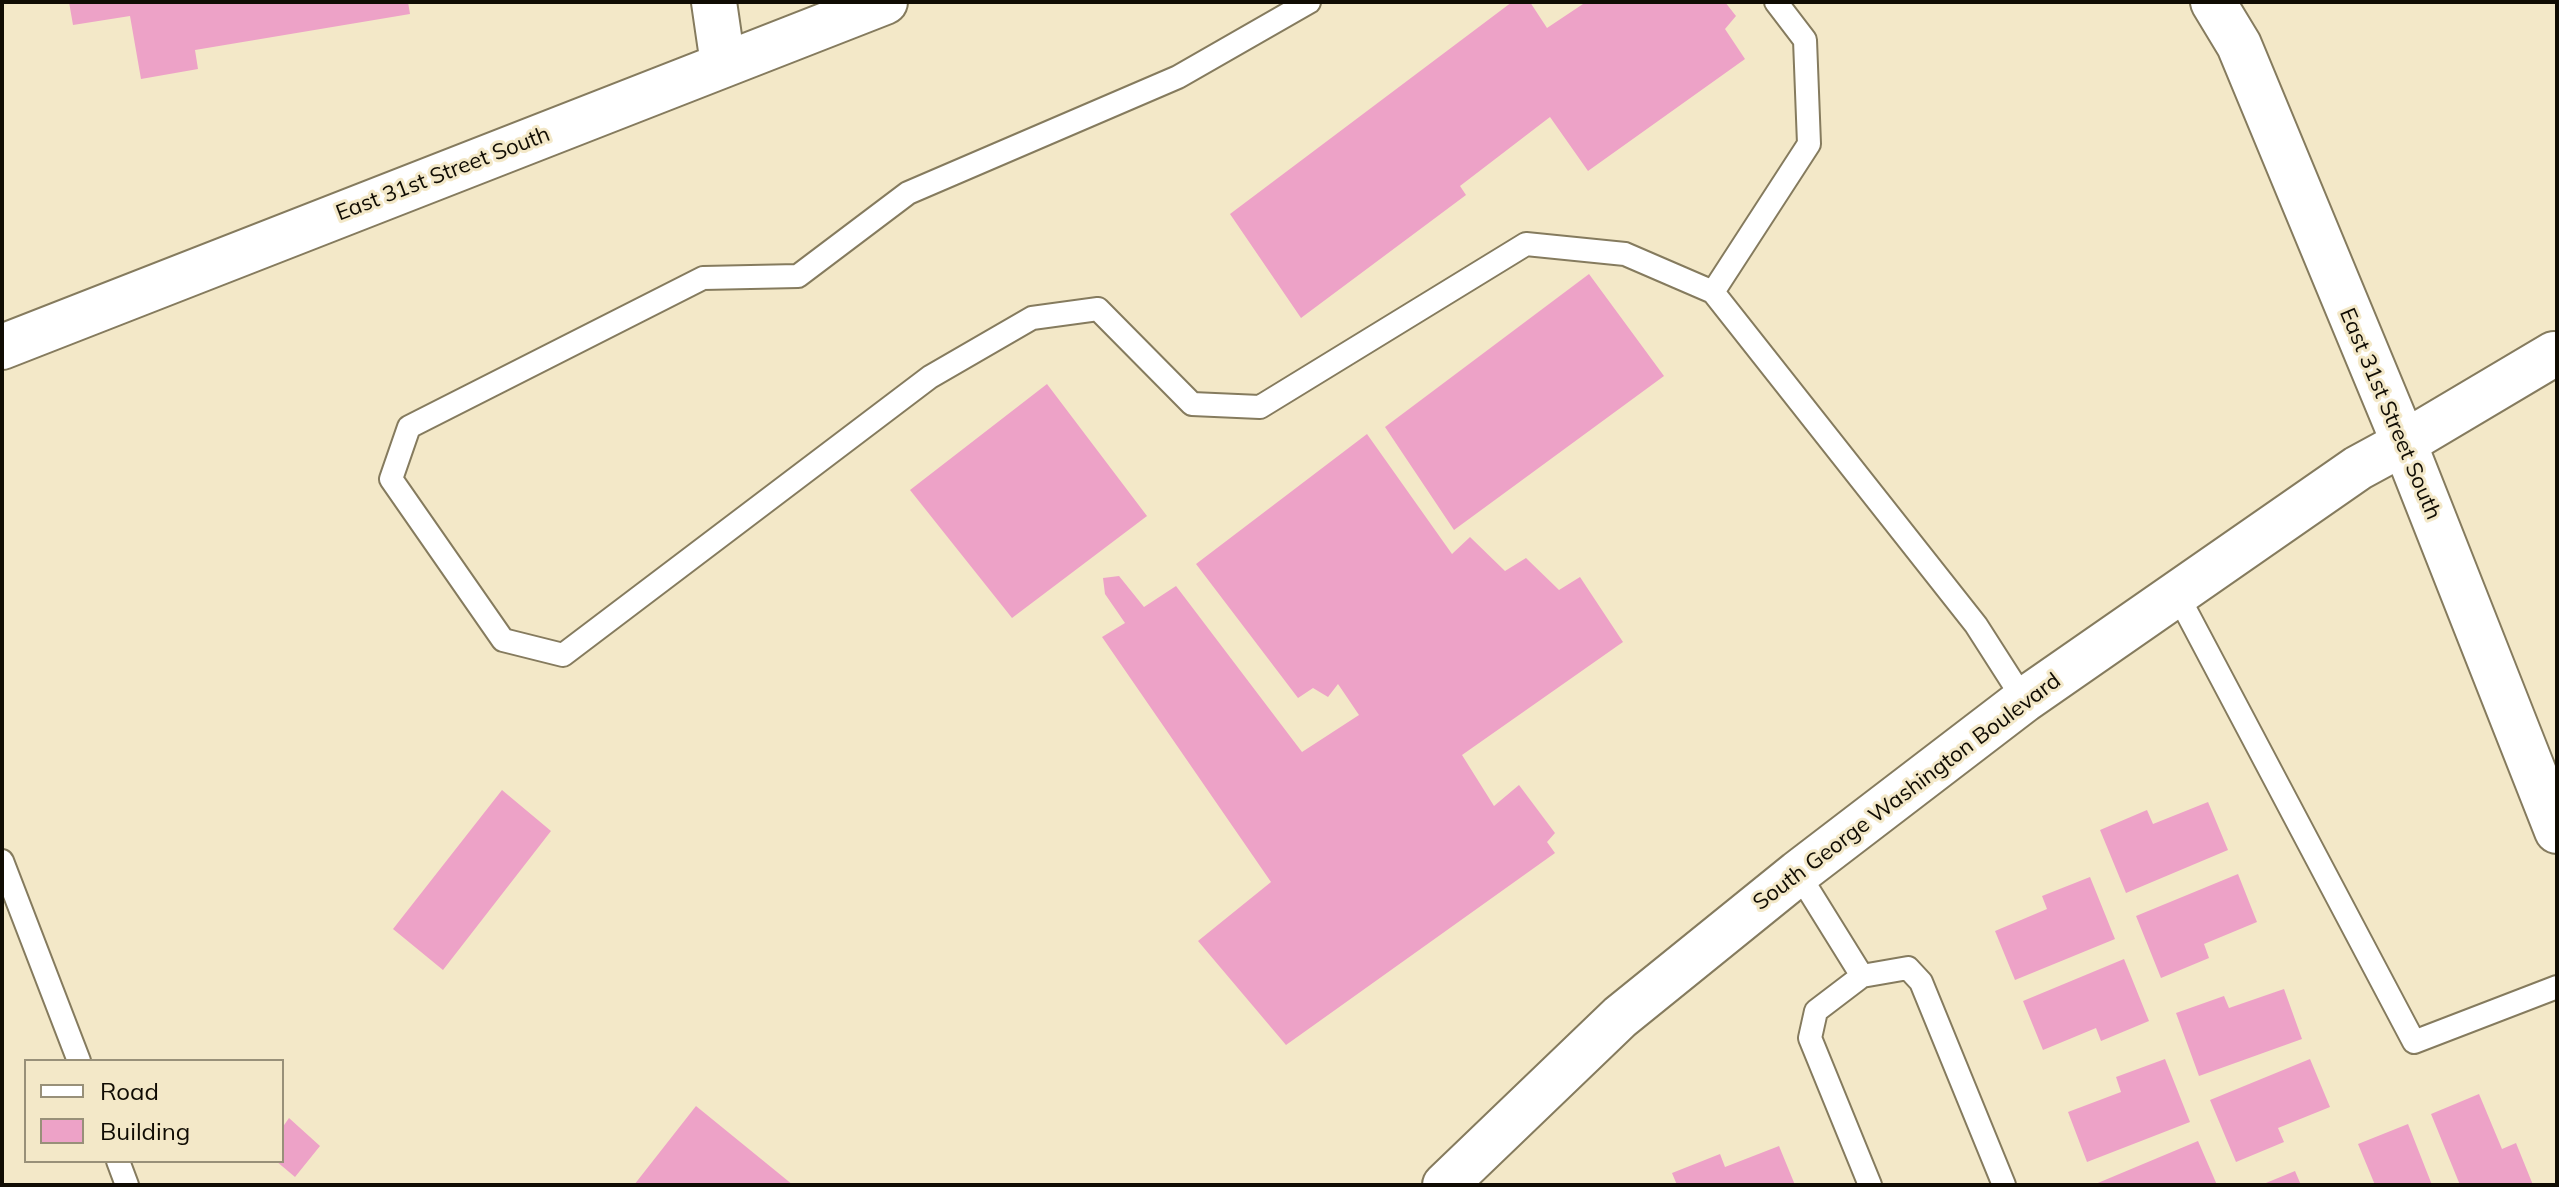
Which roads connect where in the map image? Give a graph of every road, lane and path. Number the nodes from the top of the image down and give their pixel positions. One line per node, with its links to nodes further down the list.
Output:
1 (714, 2): 6 (street)
2 (885, 2): 6 (street, East 31st Street South)
3 (1309, 2): 7 (lane)
4 (1776, 2): 7 (lane)
5 (2213, 2): 10 (street, East 31st Street South)
6 (723, 64): 8 (street, East 31st Street South)
7 (1713, 292): 12 (lane)
8 (2, 347)
9 (2556, 354): 10 (street, South George Washington Boulevard)
10 (2404, 443): 11 (street, South George Washington Boulevard); 13 (street, East 31st Street South)
11 (2177, 594): 12 (street, South George Washington Boulevard); 17 (lane)
12 (2024, 700): 15 (street, South George Washington Boulevard)
13 (2557, 831)
14 (2, 861): 18 (lane)
15 (1798, 873): 16 (lane); 21 (street, South George Washington Boulevard)
16 (1862, 976): 22 (lane); 23 (lane)
17 (2557, 987)
18 (78, 1059)
19 (119, 1163): 20 (lane)
20 (127, 1185)
21 (1445, 1185)
22 (1870, 1185)
23 (2004, 1185)

